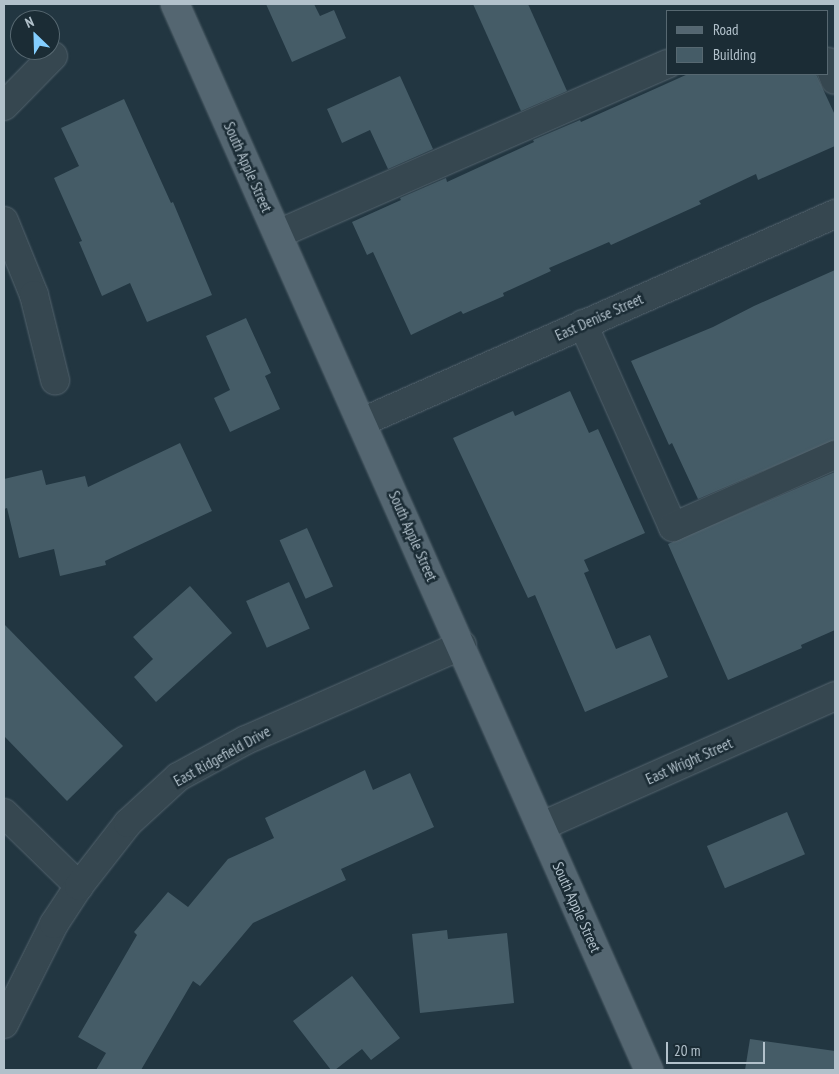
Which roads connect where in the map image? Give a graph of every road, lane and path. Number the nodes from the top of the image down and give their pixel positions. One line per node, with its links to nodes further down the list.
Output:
1 (175, 4): 9 (main road, South Apple Street)
2 (49, 60): 6 (street)
3 (666, 65): 9 (street)
4 (829, 65): 5 (street)
5 (835, 80)
6 (4, 106)
7 (835, 214): 10 (street, East Denise Street)
8 (4, 221): 11 (street)
9 (278, 234): 12 (main road, South Apple Street)
10 (583, 324): 12 (street, East Denise Street); 13 (street)
11 (55, 380)
12 (362, 422): 14 (main road, South Apple Street)
13 (835, 455)
14 (462, 645): 17 (main road, South Apple Street); 18 (street, East Ridgefield Drive)
15 (835, 696): 17 (street, East Wright Street)
16 (4, 813): 18 (street)
17 (542, 826): 20 (main road, South Apple Street)
18 (79, 886): 19 (street, East Ridgefield Drive)
19 (4, 1024)
20 (649, 1070)

